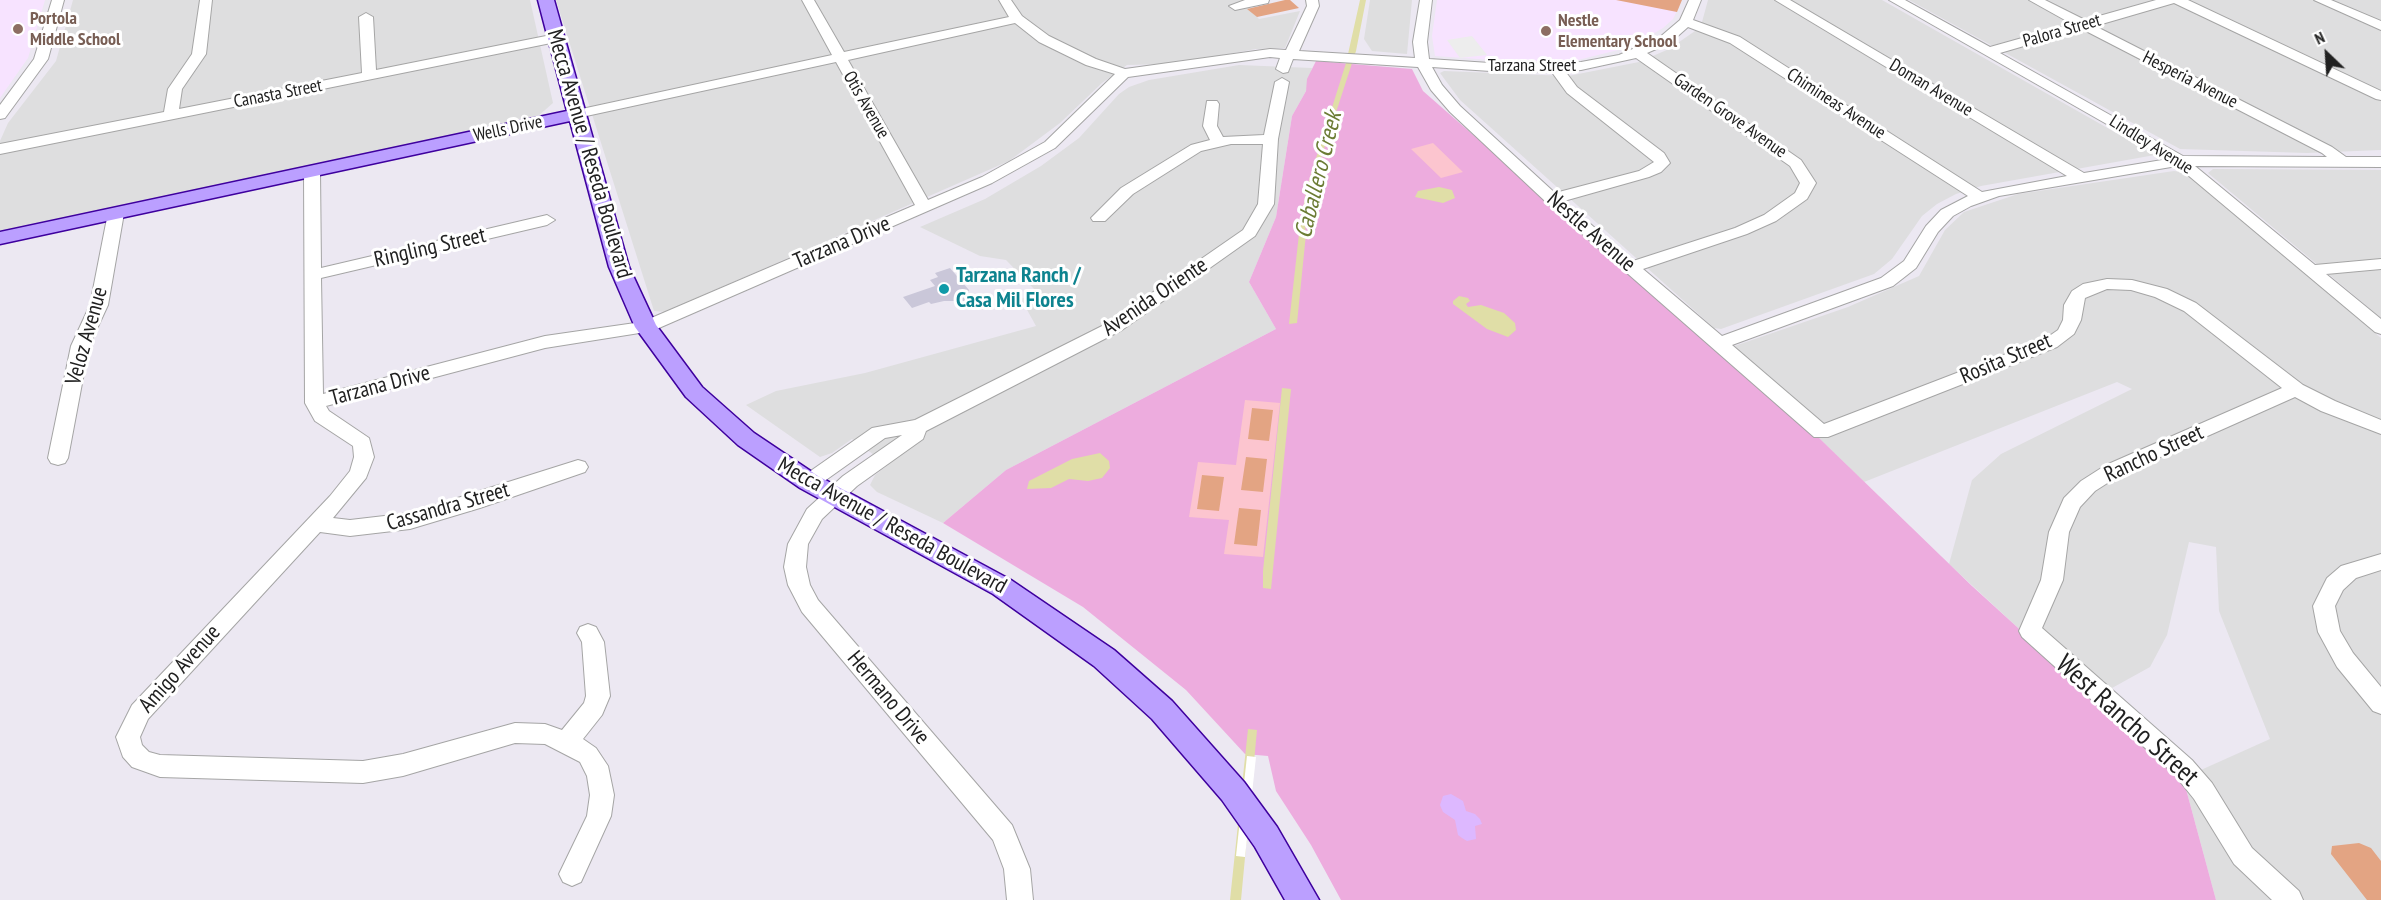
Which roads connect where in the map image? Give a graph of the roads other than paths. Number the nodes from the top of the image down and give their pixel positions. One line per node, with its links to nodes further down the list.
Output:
1 (58, 0): 34 (street)
2 (206, 0): 35 (street)
3 (546, 0): 22 (main road, Mecca Avenue / Reseda Boulevard)
4 (808, 0): 26 (street, Otis Avenue)
5 (1005, 0): 18 (street)
6 (1263, 0): 16 (street)
7 (1312, 0): 24 (street, Avenida Oriente)
8 (1426, 0): 27 (street, Nestle Avenue)
9 (1695, 0): 19 (street, Tarzana Street)
10 (1781, 0): 43 (street, Doman Avenue)
11 (1895, 0): 23 (street, Lindley Avenue)
12 (2035, 0): 20 (street, Hesperia Avenue)
13 (2170, 0): 20 (street, Palora Street)
14 (2178, 0): 31 (street)
15 (2320, 0): 21 (street)
16 (1235, 6)
17 (366, 17): 30 (street)
18 (1017, 19): 26 (street, Wells Drive); 29 (street)
19 (1686, 22): 25 (street, Tarzana Street); 44 (street, Chimineas Avenue)
20 (2083, 25): 23 (street, Palora Street); 41 (street, Hesperia Avenue)
21 (2381, 27)
22 (556, 38): 30 (street, Canasta Street); 33 (main road, Mecca Avenue / Reseda Boulevard)
23 (1989, 52): 39 (street, Lindley Avenue)
24 (1291, 53): 27 (street, Tarzana Street); 29 (street); 36 (street, Avenida Oriente)
25 (1638, 53): 28 (street, Tarzana Street); 52 (street, Garden Grove Avenue)
26 (839, 57): 33 (street, Wells Drive); 46 (street, Otis Avenue)
27 (1422, 62): 28 (street, Tarzana Street); 45 (street, Nestle Avenue)
28 (1557, 69): 45 (street)
29 (1124, 73): 46 (street, Tarzana Drive)
30 (369, 76): 35 (street, Canasta Street)
31 (2381, 96)
32 (1212, 104): 37 (street)
33 (577, 114): 42 (main road, Wells Drive); 55 (main road, Mecca Avenue / Reseda Boulevard)
34 (0, 115)
35 (171, 116): 38 (street, Canasta Street)
36 (1271, 139): 37 (street); 60 (street, Avenida Oriente)
37 (1218, 141): 48 (street)
38 (0, 149)
39 (2182, 161): 41 (street); 43 (street); 53 (street, Lindley Avenue)
40 (2381, 162): 41 (street)
41 (2344, 163)
42 (312, 171): 47 (main road, Wells Drive); 54 (street)
43 (2080, 177): 44 (street)
44 (1980, 197): 57 (street)
45 (1552, 198): 52 (street, Nestle Avenue)
46 (927, 207): 55 (street, Tarzana Drive)
47 (116, 213): 50 (main road, Wells Drive); 63 (street, Veloz Avenue)
48 (1099, 218)
49 (547, 220): 54 (street, Ringling Street)
50 (0, 238)
51 (2381, 264): 53 (street)
52 (1631, 267): 57 (street, Nestle Avenue)
53 (2313, 270): 56 (street, Lindley Avenue)
54 (312, 275): 59 (street)
55 (646, 327): 59 (street, Tarzana Drive); 65 (main road, Mecca Avenue / Reseda Boulevard)
56 (2381, 328)
57 (1719, 344): 62 (street, Nestle Avenue)
58 (2296, 389): 61 (street, Rosita Street); 62 (street, Rosita Street); 69 (street, Rancho Street)
59 (314, 403): 67 (street, Amigo Avenue)
60 (917, 427): 65 (street, Avenida Oriente); 66 (street, Avenida Oriente)
61 (2381, 427)
62 (1821, 432)
63 (58, 458)
64 (578, 467): 67 (street, Cassandra Street)
65 (809, 482): 66 (main road, Mecca Avenue / Reseda Boulevard)
66 (832, 495): 74 (street, Hermano Drive); 75 (main road, Mecca Avenue / Reseda Boulevard)
67 (316, 524): 72 (street, Amigo Avenue)
68 (2381, 562): 71 (street)
69 (2030, 627): 76 (street, West Rancho Street)
70 (588, 633): 72 (street)
71 (2381, 704)
72 (567, 742): 73 (street, Amigo Avenue)
73 (573, 874)
74 (1020, 900)
75 (1303, 900)
76 (2290, 900)

